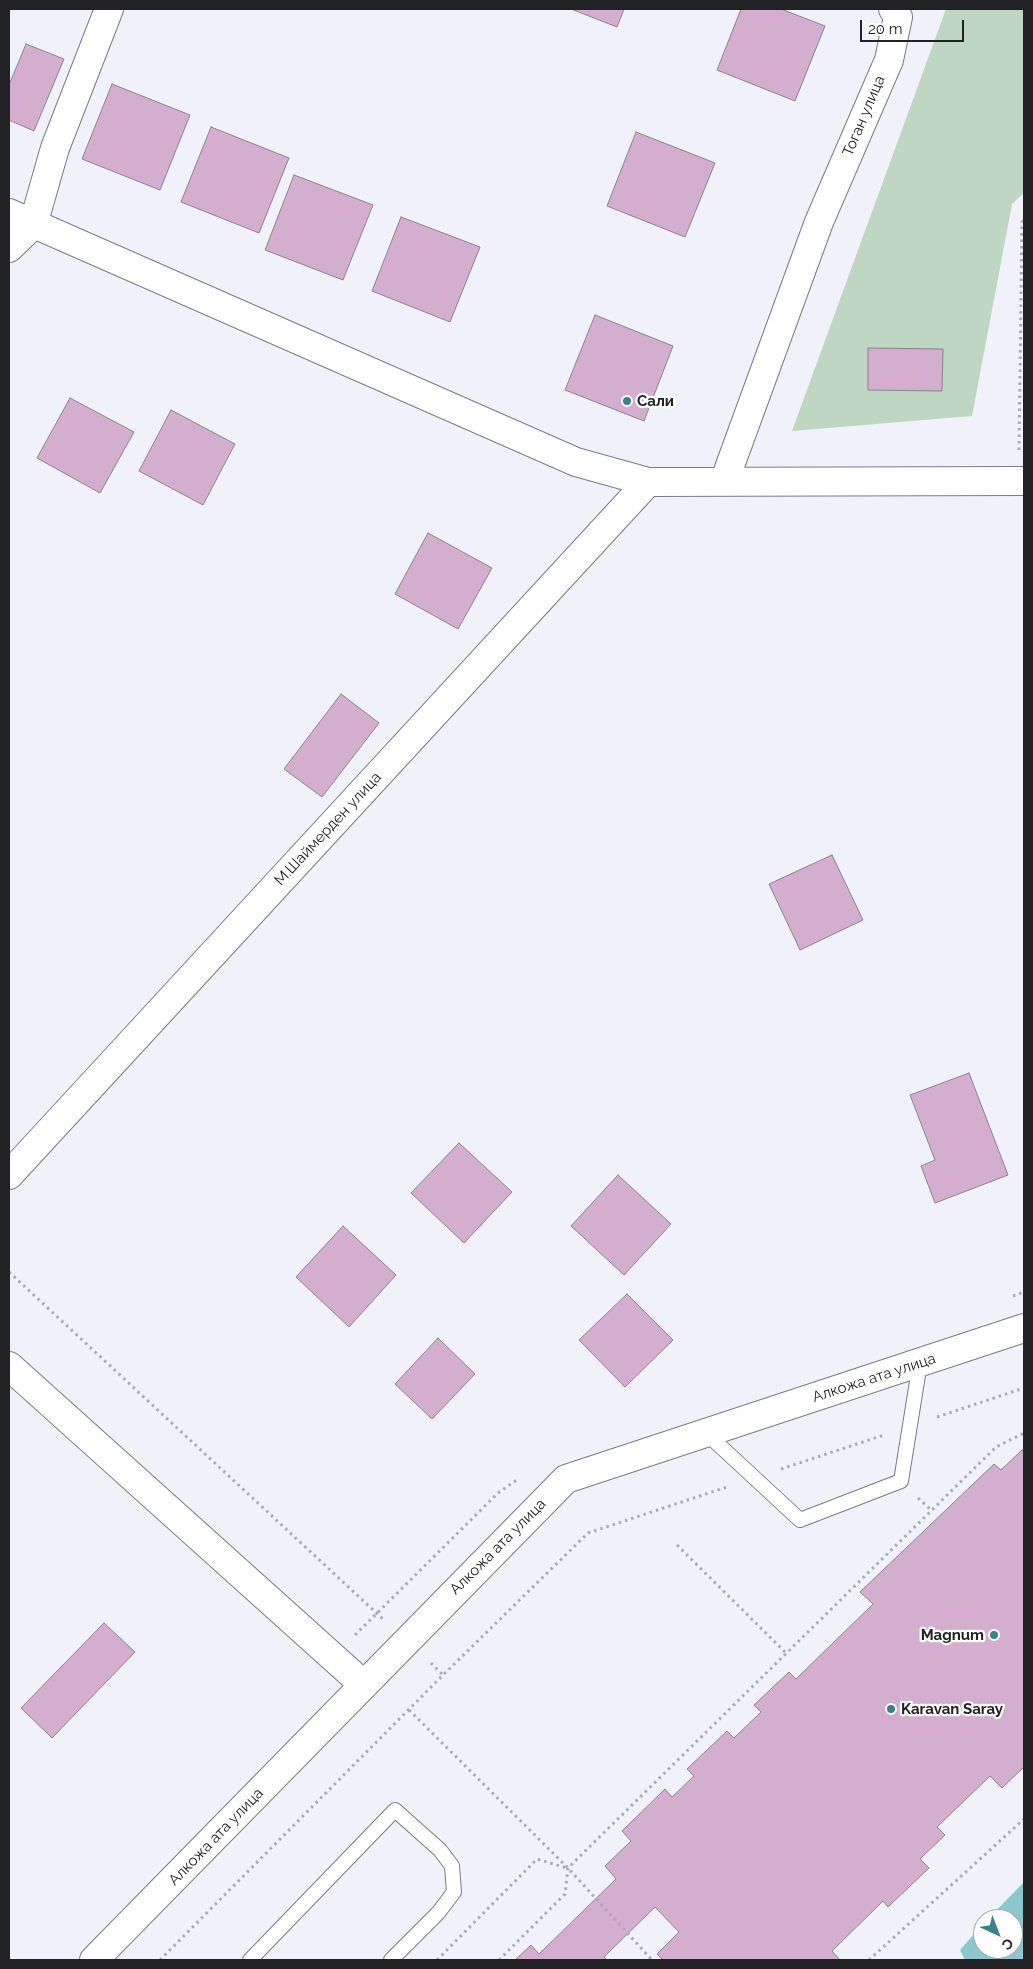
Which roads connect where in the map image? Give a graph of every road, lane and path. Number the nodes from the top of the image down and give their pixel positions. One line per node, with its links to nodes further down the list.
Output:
1 (109, 9): 5 (street)
2 (893, 9): 9 (street, Тоган улица)
3 (9, 213): 5 (street)
4 (1024, 220): 7 (path)
5 (33, 225): 6 (street); 8 (street)
6 (9, 248)
7 (1022, 481): 9 (street)
8 (648, 482): 9 (street); 10 (street, М.Шаймерден улица)
9 (724, 482)
10 (9, 1176)
11 (9, 1272): 21 (path)
12 (1024, 1328): 13 (street, Алкожа ата улица)
13 (920, 1363): 16 (lane); 17 (street, Алкожа ата улица)
14 (9, 1366): 24 (street)
15 (1024, 1388): 16 (path)
16 (910, 1426): 19 (path); 19 (lane)
17 (706, 1433): 19 (lane); 21 (street, Алкожа ата улица)
18 (1024, 1433): 22 (path)
19 (753, 1478): 23 (path)
20 (677, 1545): 22 (path)
21 (406, 1640): 23 (path); 24 (street, Алкожа ата улица)
22 (786, 1653): 27 (path)
23 (443, 1674): 25 (path)
24 (364, 1685): 28 (street, Алкожа ата улица)
25 (409, 1710): 27 (path); 29 (path)
26 (1024, 1819): 35 (path)
27 (568, 1868): 32 (path); 33 (path); 34 (path)
28 (94, 1960)
29 (160, 1960)
30 (250, 1960): 31 (lane)
31 (391, 1960)
32 (437, 1960)
33 (499, 1960)
34 (652, 1960)
35 (868, 1960)

